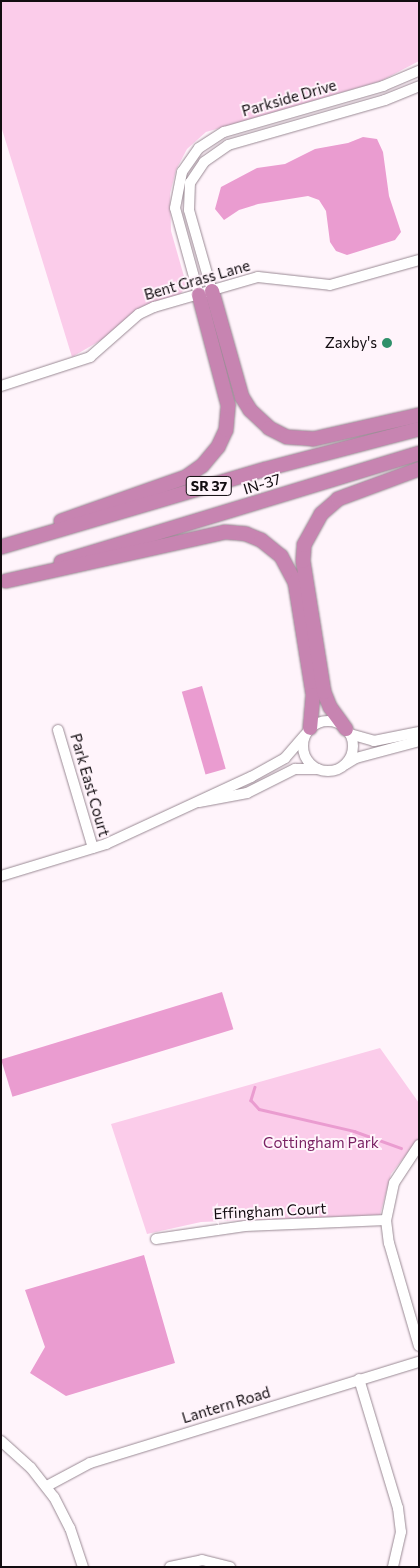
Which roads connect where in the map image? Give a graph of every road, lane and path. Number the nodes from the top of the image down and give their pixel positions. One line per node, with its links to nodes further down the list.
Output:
1 (419, 70): 5 (street, Parkside Drive)
2 (419, 86): 4 (street, Parkside Drive)
3 (419, 260): 4 (street, Bent Grass Lane)
4 (212, 291): 5 (street, Bent Grass Lane); 7 (highway)
5 (199, 295): 6 (street, Bent Grass Lane); 11 (highway)
6 (1, 386)
7 (419, 415)
8 (419, 428): 11 (highway, IN-37 / SR 37)
9 (419, 454): 12 (highway, IN-37 / SR 37)
10 (419, 469): 15 (highway)
11 (1, 546)
12 (4, 581): 14 (highway)
13 (58, 730): 21 (street, Park East Court)
14 (308, 732): 15 (street); 19 (street); 20 (street)
15 (348, 732): 16 (street); 18 (street)
16 (419, 732)
17 (419, 741): 18 (street)
18 (343, 766): 19 (street)
19 (320, 769): 20 (street)
20 (193, 802): 21 (street)
21 (93, 848): 22 (street)
22 (1, 876)
23 (419, 1145): 24 (street)
24 (386, 1220): 25 (street, Effingham Court); 26 (street)
25 (156, 1239)
26 (419, 1346)
27 (419, 1362): 28 (street, Lantern Road)
28 (359, 1379): 30 (street, Lantern Road); 34 (street)
29 (1, 1440): 30 (street)
30 (47, 1486): 31 (street)
31 (83, 1567)
32 (170, 1567): 33 (street)
33 (230, 1567)
34 (393, 1567)

